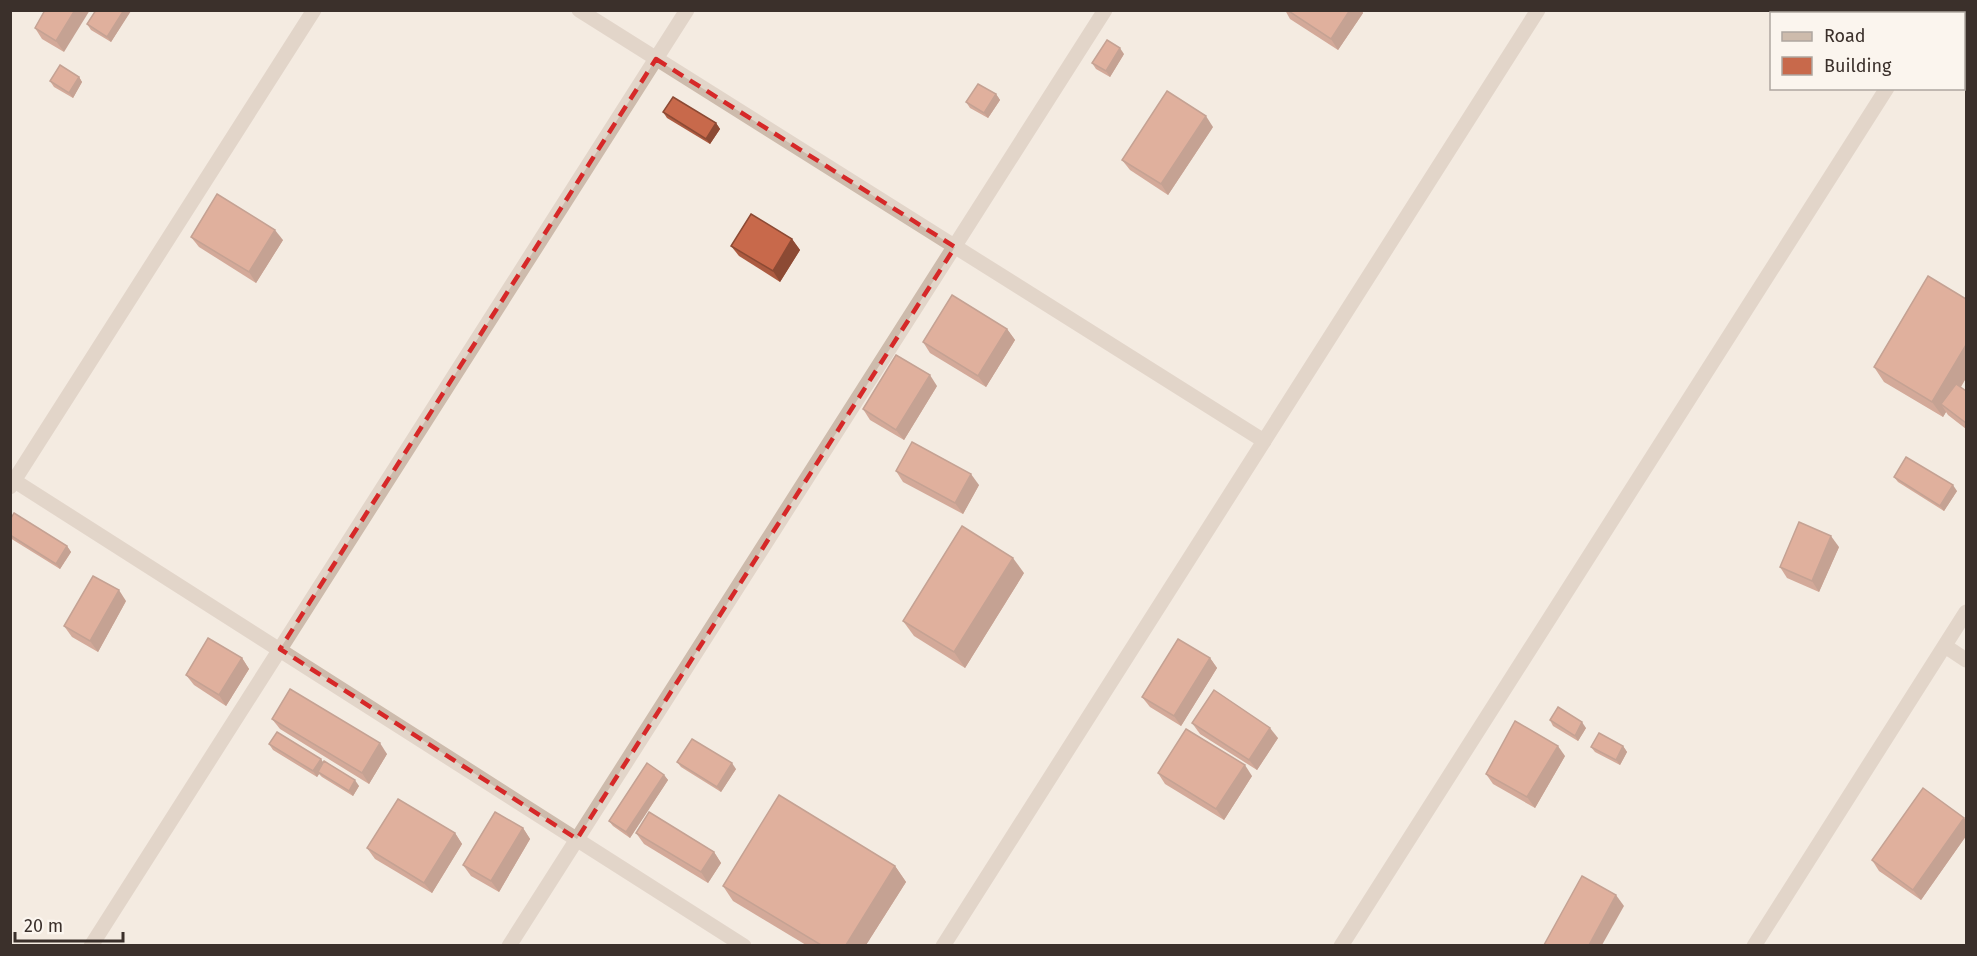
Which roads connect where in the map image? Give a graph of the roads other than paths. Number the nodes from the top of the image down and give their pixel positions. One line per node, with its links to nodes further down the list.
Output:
1 (314, 10): 10 (street)
2 (579, 10): 6 (street)
3 (687, 10): 6 (street)
4 (1105, 10): 8 (street)
5 (1538, 10): 9 (street)
6 (656, 59): 8 (street); 13 (street)
7 (1886, 90): 20 (street)
8 (955, 247): 9 (street); 15 (street)
9 (1264, 441): 19 (street)
10 (12, 482): 13 (street)
11 (1966, 612): 12 (street)
12 (1945, 646): 14 (street); 21 (street)
13 (280, 650): 15 (street); 16 (street)
14 (1966, 660)
15 (577, 839): 17 (street); 18 (street)
16 (91, 945)
17 (510, 945)
18 (744, 945)
19 (942, 945)
20 (1341, 945)
21 (1754, 945)

